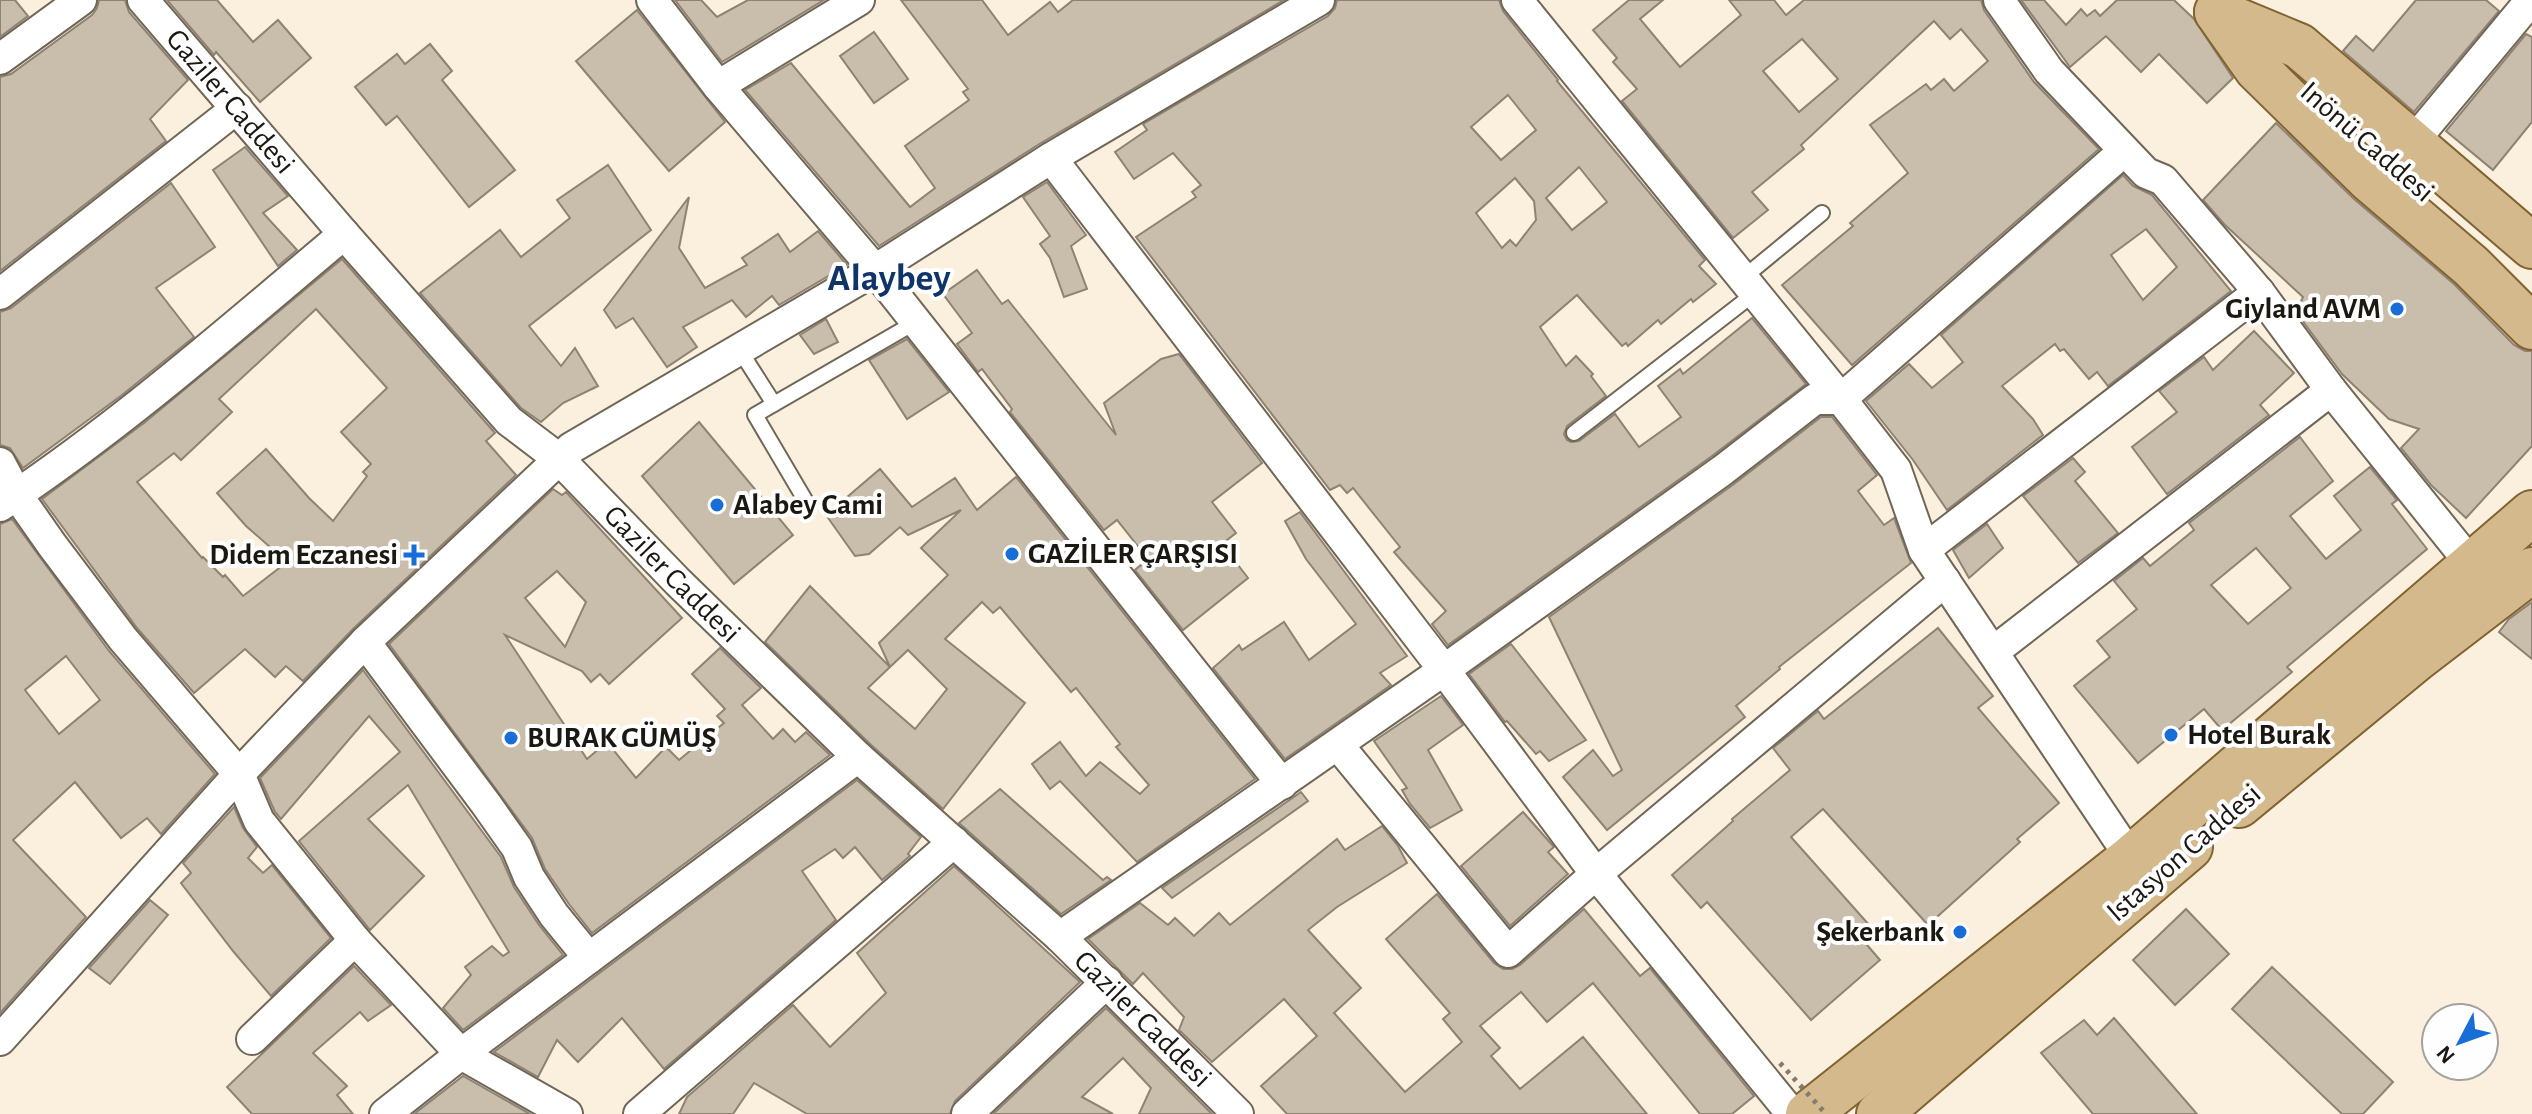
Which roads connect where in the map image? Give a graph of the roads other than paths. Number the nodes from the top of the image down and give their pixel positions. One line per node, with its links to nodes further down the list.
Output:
1 (81, 0): 10 (street)
2 (143, 0): 12 (street, Gaziler Caddesi)
3 (652, 0): 11 (street)
4 (1319, 0): 15 (street)
5 (1517, 0): 21 (street)
6 (1999, 0): 14 (street)
7 (2531, 0): 13 (street)
8 (842, 4): 11 (street)
9 (2215, 4): 13 (main road); 20 (main road, Inönü Caddesi); 25 (main road)
10 (0, 59)
11 (718, 86): 19 (street)
12 (237, 108): 17 (street, Gaziler Caddesi); 23 (street)
13 (2412, 143): 18 (main road)
14 (2124, 151): 22 (street); 28 (street)
15 (1051, 158): 19 (street); 42 (street)
16 (1822, 213): 21 (lane)
17 (344, 234): 31 (street, Gaziler Caddesi); 33 (street)
18 (2532, 246)
19 (875, 270): 24 (street); 26 (street)
20 (2532, 285)
21 (1749, 286): 28 (street); 30 (lane)
22 (2259, 292): 27 (street); 36 (street)
23 (0, 294)
24 (916, 322): 29 (lane); 46 (street)
25 (2532, 327)
26 (739, 349): 29 (lane); 31 (street)
27 (2331, 390): 37 (street); 41 (street)
28 (1841, 399): 36 (street); 42 (street)
29 (774, 404): 34 (lane)
30 (1574, 433)
31 (565, 453): 40 (street); 44 (street, Gaziler Caddesi)
32 (0, 463): 33 (street)
33 (9, 500): 45 (street)
34 (808, 505)
35 (2532, 513): 37 (main road)
36 (1924, 550): 39 (street)
37 (2472, 565): 48 (main road)
38 (2532, 570): 64 (main road, Istasyon Caddesi)
39 (1945, 581): 41 (street); 49 (street)
40 (365, 642): 45 (street); 52 (street)
41 (1993, 652): 48 (street)
42 (1444, 670): 43 (street); 49 (street)
43 (1338, 745): 46 (street); 49 (street)
44 (858, 757): 47 (street, Gaziler Caddesi); 52 (street)
45 (239, 774): 51 (street); 55 (street)
46 (1282, 784): 50 (street)
47 (954, 842): 50 (street, Gaziler Caddesi); 59 (street)
48 (2131, 858): 63 (main road)
49 (1596, 874): 62 (street)
50 (1060, 937): 53 (street, Gaziler Caddesi)
51 (355, 940): 54 (street); 56 (street)
52 (589, 958): 56 (street)
53 (1107, 982): 60 (street); 61 (street, Gaziler Caddesi)
54 (252, 1039)
55 (0, 1040)
56 (461, 1054): 57 (street); 58 (street)
57 (385, 1114)
58 (567, 1114)
59 (639, 1114)
60 (967, 1114)
61 (1238, 1114)
62 (1792, 1114)
63 (1808, 1114)
64 (1879, 1114)

